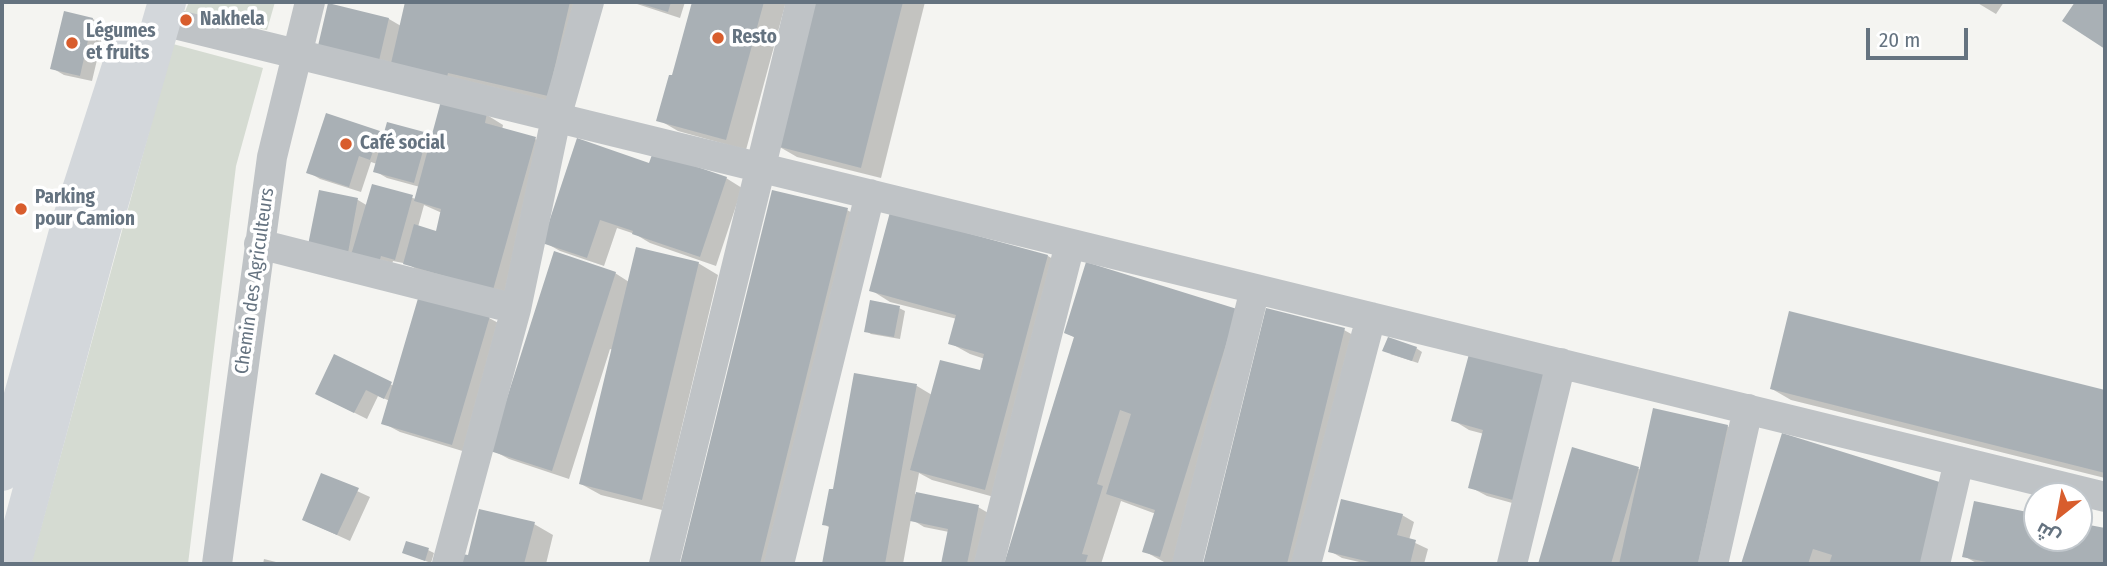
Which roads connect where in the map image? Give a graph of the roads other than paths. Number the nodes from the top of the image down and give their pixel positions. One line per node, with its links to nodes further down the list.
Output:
1 (310, 2): 5 (street, Chemin des Agriculteurs)
2 (589, 2): 6 (street)
3 (801, 2): 7 (street)
4 (157, 8): 5 (street); 17 (main road); 19 (main road)
5 (297, 54): 6 (street); 9 (street, Chemin des Agriculteurs)
6 (556, 118): 7 (street); 12 (street)
7 (761, 167): 8 (street); 22 (street)
8 (870, 194): 10 (street); 23 (street)
9 (259, 244): 12 (street); 20 (street, Chemin des Agriculteurs)
10 (1070, 244): 11 (street); 24 (street)
11 (1255, 289): 13 (street); 25 (street)
12 (516, 309): 21 (street)
13 (1371, 317): 14 (street); 26 (street)
14 (1561, 363): 15 (street); 27 (street)
15 (1748, 409): 16 (street); 28 (street)
16 (1959, 461): 18 (street); 29 (street)
17 (2, 472)
18 (2105, 497)
19 (12, 564)
20 (217, 564)
21 (447, 564)
22 (664, 564)
23 (779, 564)
24 (989, 564)
25 (1187, 564)
26 (1306, 564)
27 (1512, 564)
28 (1713, 564)
29 (1935, 564)

